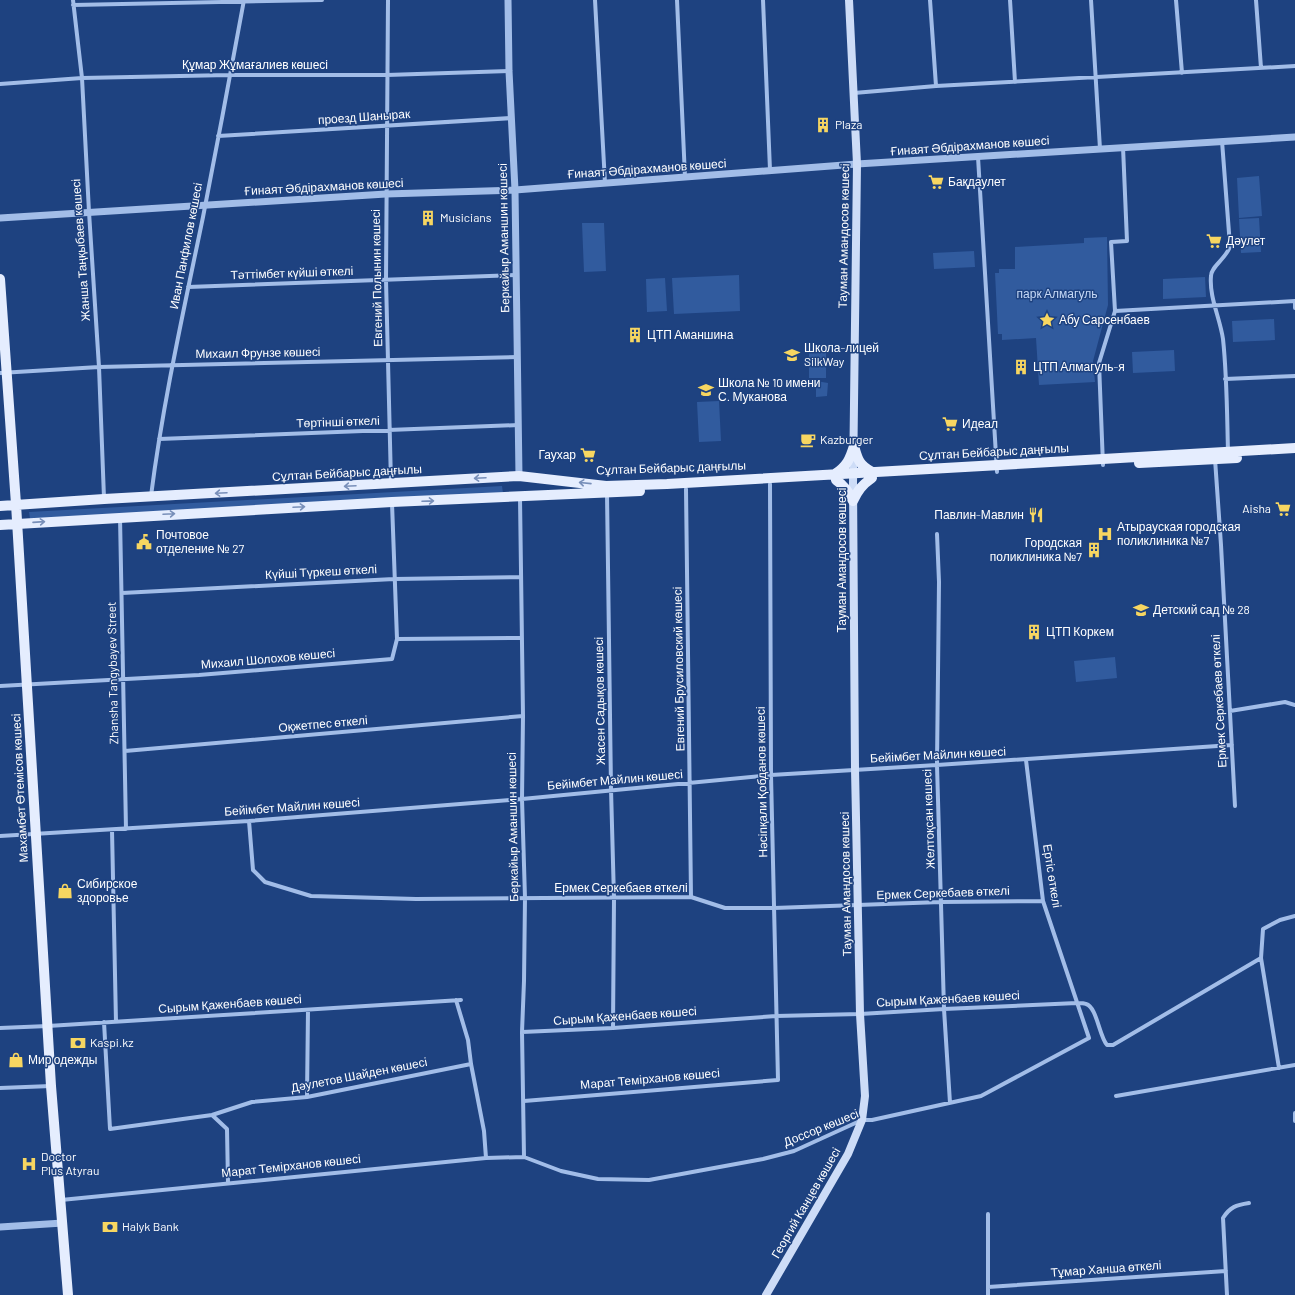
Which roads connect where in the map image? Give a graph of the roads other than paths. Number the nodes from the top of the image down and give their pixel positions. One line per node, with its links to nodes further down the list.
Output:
1 (322, 0): 13 (street)
2 (388, 0): 20 (street, Евгений Полынин көшесі)
3 (508, 0): 17 (street, Беркайыр Аманшин көшесі)
4 (595, 0): 38 (street)
5 (677, 0): 37 (street)
6 (763, 0): 36 (street)
7 (849, 0): 26 (main road, Тауман Амандосов көшесі)
8 (930, 0): 25 (street)
9 (1010, 0): 23 (street)
10 (1091, 0): 21 (street)
11 (1176, 0): 18 (street)
12 (1256, 0): 16 (street)
13 (244, 1): 14 (street); 19 (street, Иван Панфилов көшесі)
14 (73, 2): 22 (street, Жанша Таңқыбаев көшесі)
15 (1295, 66): 16 (street)
16 (1261, 68): 18 (street)
17 (509, 71): 20 (street, Құмар Жұмағалиев көшесі); 27 (street, Беркайыр Аманшин көшесі)
18 (1182, 73): 21 (street)
19 (229, 75): 20 (street, Құмар Жұмағалиев көшесі); 22 (street, Құмар Жұмағалиев көшесі); 29 (street, Иван Панфилов көшесі)
20 (387, 75): 28 (street, Евгений Полынин көшесі)
21 (1096, 77): 23 (street); 33 (street)
22 (82, 78): 24 (street, Құмар Жұмағалиев көшесі); 42 (street, Жанша Таңқыбаев көшесі)
23 (1015, 82): 25 (street)
24 (0, 84)
25 (936, 86): 26 (street)
26 (854, 93): 35 (main road, Тауман Амандосов көшесі)
27 (512, 118): 28 (street, проезд Шанырак); 39 (street, Беркайыр Аманшин көшесі)
28 (387, 125): 29 (street, проезд Шанырак); 40 (street, Евгений Полынин көшесі)
29 (218, 136): 41 (street, Иван Панфилов көшесі)
30 (1295, 137): 31 (street, Ғинаят Әбдірахманов көшесі)
31 (1222, 141): 32 (street, Ғинаят Әбдірахманов көшесі); 49 (street)
32 (1123, 147): 33 (street, Ғинаят Әбдірахманов көшесі); 51 (street)
33 (1100, 149): 34 (street, Ғинаят Әбдірахманов көшесі)
34 (978, 157): 35 (street, Ғинаят Әбдірахманов көшесі); 68 (street)
35 (857, 164): 36 (street, Ғинаят Әбдірахманов көшесі); 62 (main road, Тауман Амандосов көшесі)
36 (770, 170): 37 (street, Ғинаят Әбдірахманов көшесі)
37 (684, 177): 38 (street, Ғинаят Әбдірахманов көшесі)
38 (606, 183): 39 (street, Ғинаят Әбдірахманов көшесі)
39 (515, 190): 40 (street, Ғинаят Әбдірахманов көшесі); 44 (street, Беркайыр Аманшин көшесі)
40 (386, 194): 41 (street, Ғинаят Әбдірахманов көшесі); 46 (street, Евгений Полынин көшесі)
41 (205, 204): 42 (street, Ғинаят Әбдірахманов көшесі); 47 (street, Иван Панфилов көшесі)
42 (89, 212): 43 (street, Ғинаят Әбдірахманов көшесі); 55 (street, Жанша Таңқыбаев көшесі)
43 (0, 218)
44 (516, 275): 46 (street, Тәттімбет күйші өткелі); 52 (street, Беркайыр Аманшин көшесі)
45 (0, 279): 56 (main road, Махамбет Өтемісов көшесі)
46 (386, 280): 47 (street, Тәттімбет күйші өткелі); 53 (street, Евгений Полынин көшесі)
47 (188, 287): 54 (street, Иван Панфилов көшесі)
48 (1295, 302): 49 (street); 50 (street)
49 (1216, 305): 51 (street); 58 (street)
50 (1295, 308)
51 (1115, 311): 67 (street)
52 (518, 357): 53 (street, Михаил Фрунзе көшесі); 59 (street, Беркайыр Аманшин көшесі)
53 (388, 360): 54 (street, Михаил Фрунзе көшесі); 60 (street, Евгений Полынин көшесі)
54 (172, 365): 55 (street, Михаил Фрунзе көшесі); 61 (street, Иван Панфилов көшесі)
55 (99, 367): 56 (street, Михаил Фрунзе көшесі); 81 (street, Жанша Таңқыбаев көшесі)
56 (3, 372): 84 (main road, Махамбет Өтемісов көшесі)
57 (1295, 376): 58 (street)
58 (1225, 379): 65 (street)
59 (519, 424): 60 (street, Төртінші өткелі); 70 (street, Беркайыр Аманшин көшесі)
60 (390, 430): 61 (street, Төртінші өткелі); 74 (street, Евгений Полынин көшесі)
61 (159, 439): 79 (street, Иван Панфилов көшесі)
62 (854, 446): 69 (main road); 71 (main road, Тауман Амандосов көшесі); 72 (main road)
63 (1295, 448): 65 (main road, Сұлтан Бейбарыс даңғылы)
64 (1295, 454): 65 (main road, Сұлтан Бейбарыс даңғылы)
65 (1229, 455): 66 (main road, Сұлтан Бейбарыс даңғылы)
66 (1215, 456): 67 (main road, Сұлтан Бейбарыс даңғылы); 99 (street, Ермек Серкебаев өткелі)
67 (1103, 462): 68 (main road, Сұлтан Бейбарыс даңғылы)
68 (997, 468): 69 (main road, Сұлтан Бейбарыс даңғылы)
69 (872, 475): 71 (main road, Сұлтан Бейбарыс даңғылы); 82 (main road)
70 (519, 476): 73 (main road, Сұлтан Бейбарыс даңғылы); 74 (main road, Сұлтан Бейбарыс даңғылы, one-way to 74)
71 (853, 476): 72 (main road, Сұлтан Бейбарыс даңғылы); 82 (main road, Тауман Амандосов көшесі)
72 (836, 477): 73 (main road, Сұлтан Бейбарыс даңғылы, one-way to 73); 75 (main road, Сұлтан Бейбарыс даңғылы); 82 (main road)
73 (538, 478): 78 (main road)
74 (391, 484): 79 (main road, Сұлтан Бейбарыс даңғылы, one-way to 79)
75 (770, 484): 76 (main road, Сұлтан Бейбарыс даңғылы); 106 (street, Нәсіпқали Қобданов көшесі)
76 (686, 489): 77 (main road, Сұлтан Бейбарыс даңғылы); 107 (street, Евгений Брусиловский көшесі)
77 (607, 493): 78 (main road, Сұлтан Бейбарыс даңғылы); 108 (street, Жасен Садықов көшесі)
78 (540, 495): 80 (main road, Сұлтан Бейбарыс даңғылы)
79 (151, 496): 81 (main road, Сұлтан Бейбарыс даңғылы)
80 (520, 497): 83 (main road, Сұлтан Бейбарыс даңғылы, one-way to 80); 90 (street, Беркайыр Аманшин көшесі)
81 (104, 499): 84 (main road, Сұлтан Бейбарыс даңғылы)
82 (853, 501): 105 (main road, Тауман Амандосов көшесі)
83 (392, 502): 86 (main road, Сұлтан Бейбарыс даңғылы, one-way to 83); 91 (street)
84 (16, 504): 85 (main road, Сұлтан Бейбарыс даңғылы); 87 (main road, Махамбет Өтемісов көшесі)
85 (0, 506)
86 (120, 517): 87 (main road, Сұлтан Бейбарыс даңғылы, one-way to 86); 92 (street, Zhansha Tangybayev Street)
87 (16, 523): 88 (main road, Сұлтан Бейбарыс даңғылы); 96 (main road, Махамбет Өтемісов көшесі)
88 (0, 524)
89 (937, 534): 104 (street, Желтоқсан көшесі)
90 (521, 577): 91 (street, Күйші Түркеш өткелі); 93 (street, Беркайыр Аманшин көшесі)
91 (394, 578): 92 (street, Күйші Түркеш өткелі); 94 (street)
92 (122, 592): 95 (street, Zhansha Tangybayev Street)
93 (522, 638): 94 (street); 100 (street, Беркайыр Аманшин көшесі)
94 (397, 639): 95 (street, Михаил Шолохов көшесі)
95 (123, 680): 96 (street, Михаил Шолохов көшесі); 102 (street, Zhansha Tangybayev Street)
96 (27, 685): 97 (street, Михаил Шолохов көшесі); 114 (main road, Махамбет Өтемісов көшесі)
97 (0, 686)
98 (1295, 705): 99 (street)
99 (1230, 711): 101 (street, Ермек Серкебаев өткелі)
100 (523, 716): 102 (street, Оқжетпес өткелі); 109 (street, Беркайыр Аманшин көшесі)
101 (1232, 746): 103 (street, Бейімбет Майлин көшесі); 110 (street, Ермек Серкебаев өткелі)
102 (125, 751): 112 (street, Zhansha Tangybayev Street)
103 (1026, 760): 104 (street, Бейімбет Майлин көшесі); 119 (street, Ертіс өткелі)
104 (937, 765): 105 (street, Бейімбет Майлин көшесі); 120 (street, Желтоқсан көшесі)
105 (855, 769): 106 (street, Бейімбет Майлин көшесі); 121 (main road, Тауман Амандосов көшесі)
106 (771, 775): 107 (street, Бейімбет Майлин көшесі); 122 (street, Нәсіпқали Қобданов көшесі)
107 (691, 783): 108 (street, Бейімбет Майлин көшесі); 116 (street, Евгений Брусиловский көшесі)
108 (611, 789): 109 (street, Бейімбет Майлин көшесі); 118 (street, Жасен Садықов көшесі)
109 (522, 799): 111 (street, Бейімбет Майлин көшесі); 117 (street, Беркайыр Аманшин көшесі)
110 (1235, 806)
111 (249, 821): 112 (street, Бейімбет Майлин көшесі); 117 (street, Ермек Серкебаев өткелі)
112 (126, 829): 113 (street, Бейімбет Майлин көшесі)
113 (112, 830): 114 (street, Бейімбет Майлин көшесі); 131 (street)
114 (36, 834): 115 (street, Бейімбет Майлин көшесі); 132 (main road, Махамбет Өтемісов көшесі)
115 (0, 836)
116 (691, 897): 118 (street, Ермек Серкебаев өткелі); 122 (street, Ермек Серкебаев өткелі)
117 (525, 898): 118 (street, Ермек Серкебаев өткелі); 135 (street, Беркайыр Аманшин көшесі)
118 (614, 899): 134 (street, Жасен Садықов көшесі)
119 (1043, 901): 120 (street, Ермек Серкебаев өткелі); 125 (street, Ертіс өткелі)
120 (941, 902): 121 (street, Ермек Серкебаев өткелі); 126 (street, Желтоқсан көшесі)
121 (859, 906): 122 (street, Ермек Серкебаев өткелі); 128 (main road, Тауман Амандосов көшесі)
122 (774, 908): 129 (street, Нәсіпқали Қобданов көшесі)
123 (1295, 916): 124 (street)
124 (1261, 958): 125 (street, Сырым Қаженбаев көшесі); 139 (street)
125 (1077, 1003): 126 (street, Сырым Қаженбаев көшесі); 136 (street, Ертіс өткелі)
126 (944, 1009): 128 (street, Сырым Қаженбаев көшесі); 146 (street, Желтоқсан көшесі)
127 (308, 1010): 131 (street, Сырым Қаженбаев көшесі); 137 (street, Сырым Қаженбаев көшесі); 144 (street)
128 (860, 1014): 129 (street, Сырым Қаженбаев көшесі); 149 (main road, Тауман Амандосов көшесі)
129 (776, 1016): 134 (street, Сырым Қаженбаев көшесі); 140 (street, Нәсіпқали Қобданов көшесі)
130 (104, 1022): 131 (street, Сырым Қаженбаев көшесі); 132 (street, Сырым Қаженбаев көшесі); 148 (street, Дәулетов Шайден көшесі)
131 (116, 1022)
132 (48, 1026): 133 (street, Сырым Қаженбаев көшесі); 141 (main road, Махамбет Өтемісов көшесі)
133 (0, 1028)
134 (613, 1028): 135 (street, Сырым Қаженбаев көшесі)
135 (522, 1032): 145 (street, Беркайыр Аманшин көшесі)
136 (1089, 1038): 146 (street, Доссор көшесі)
137 (471, 1064): 144 (street, Дәулетов Шайден көшесі); 152 (street)
138 (1295, 1066): 139 (street)
139 (1279, 1068): 143 (street)
140 (778, 1080): 145 (street, Марат Темірханов көшесі)
141 (51, 1086): 142 (street); 154 (main road, Махамбет Өтемісов көшесі)
142 (0, 1088)
143 (1116, 1096)
144 (307, 1097): 148 (street, Дәулетов Шайден көшесі)
145 (524, 1101): 151 (street, Беркайыр Аманшин көшесі)
146 (950, 1103): 149 (street, Доссор көшесі)
147 (1295, 1113): 150 (street)
148 (212, 1115): 153 (street)
149 (862, 1120): 151 (street, Доссор көшесі); 162 (main road, Георгий Канцев көшесі)
150 (1295, 1121)
151 (524, 1157): 152 (street, Марат Темірханов көшесі)
152 (486, 1158): 153 (street, Марат Темірханов көшесі)
153 (228, 1184): 154 (street, Марат Темірханов көшесі)
154 (61, 1200): 157 (main road, Махамбет Өтемісов көшесі)
155 (1248, 1203): 159 (street)
156 (988, 1214): 160 (street)
157 (63, 1223): 158 (street); 161 (main road, Махамбет Өтемісов көшесі)
158 (0, 1227)
159 (1226, 1270): 160 (street, Тұмар Ханша өткелі); 164 (street)
160 (988, 1287): 163 (street)
161 (68, 1295)
162 (766, 1295)
163 (988, 1295)
164 (1228, 1295)

